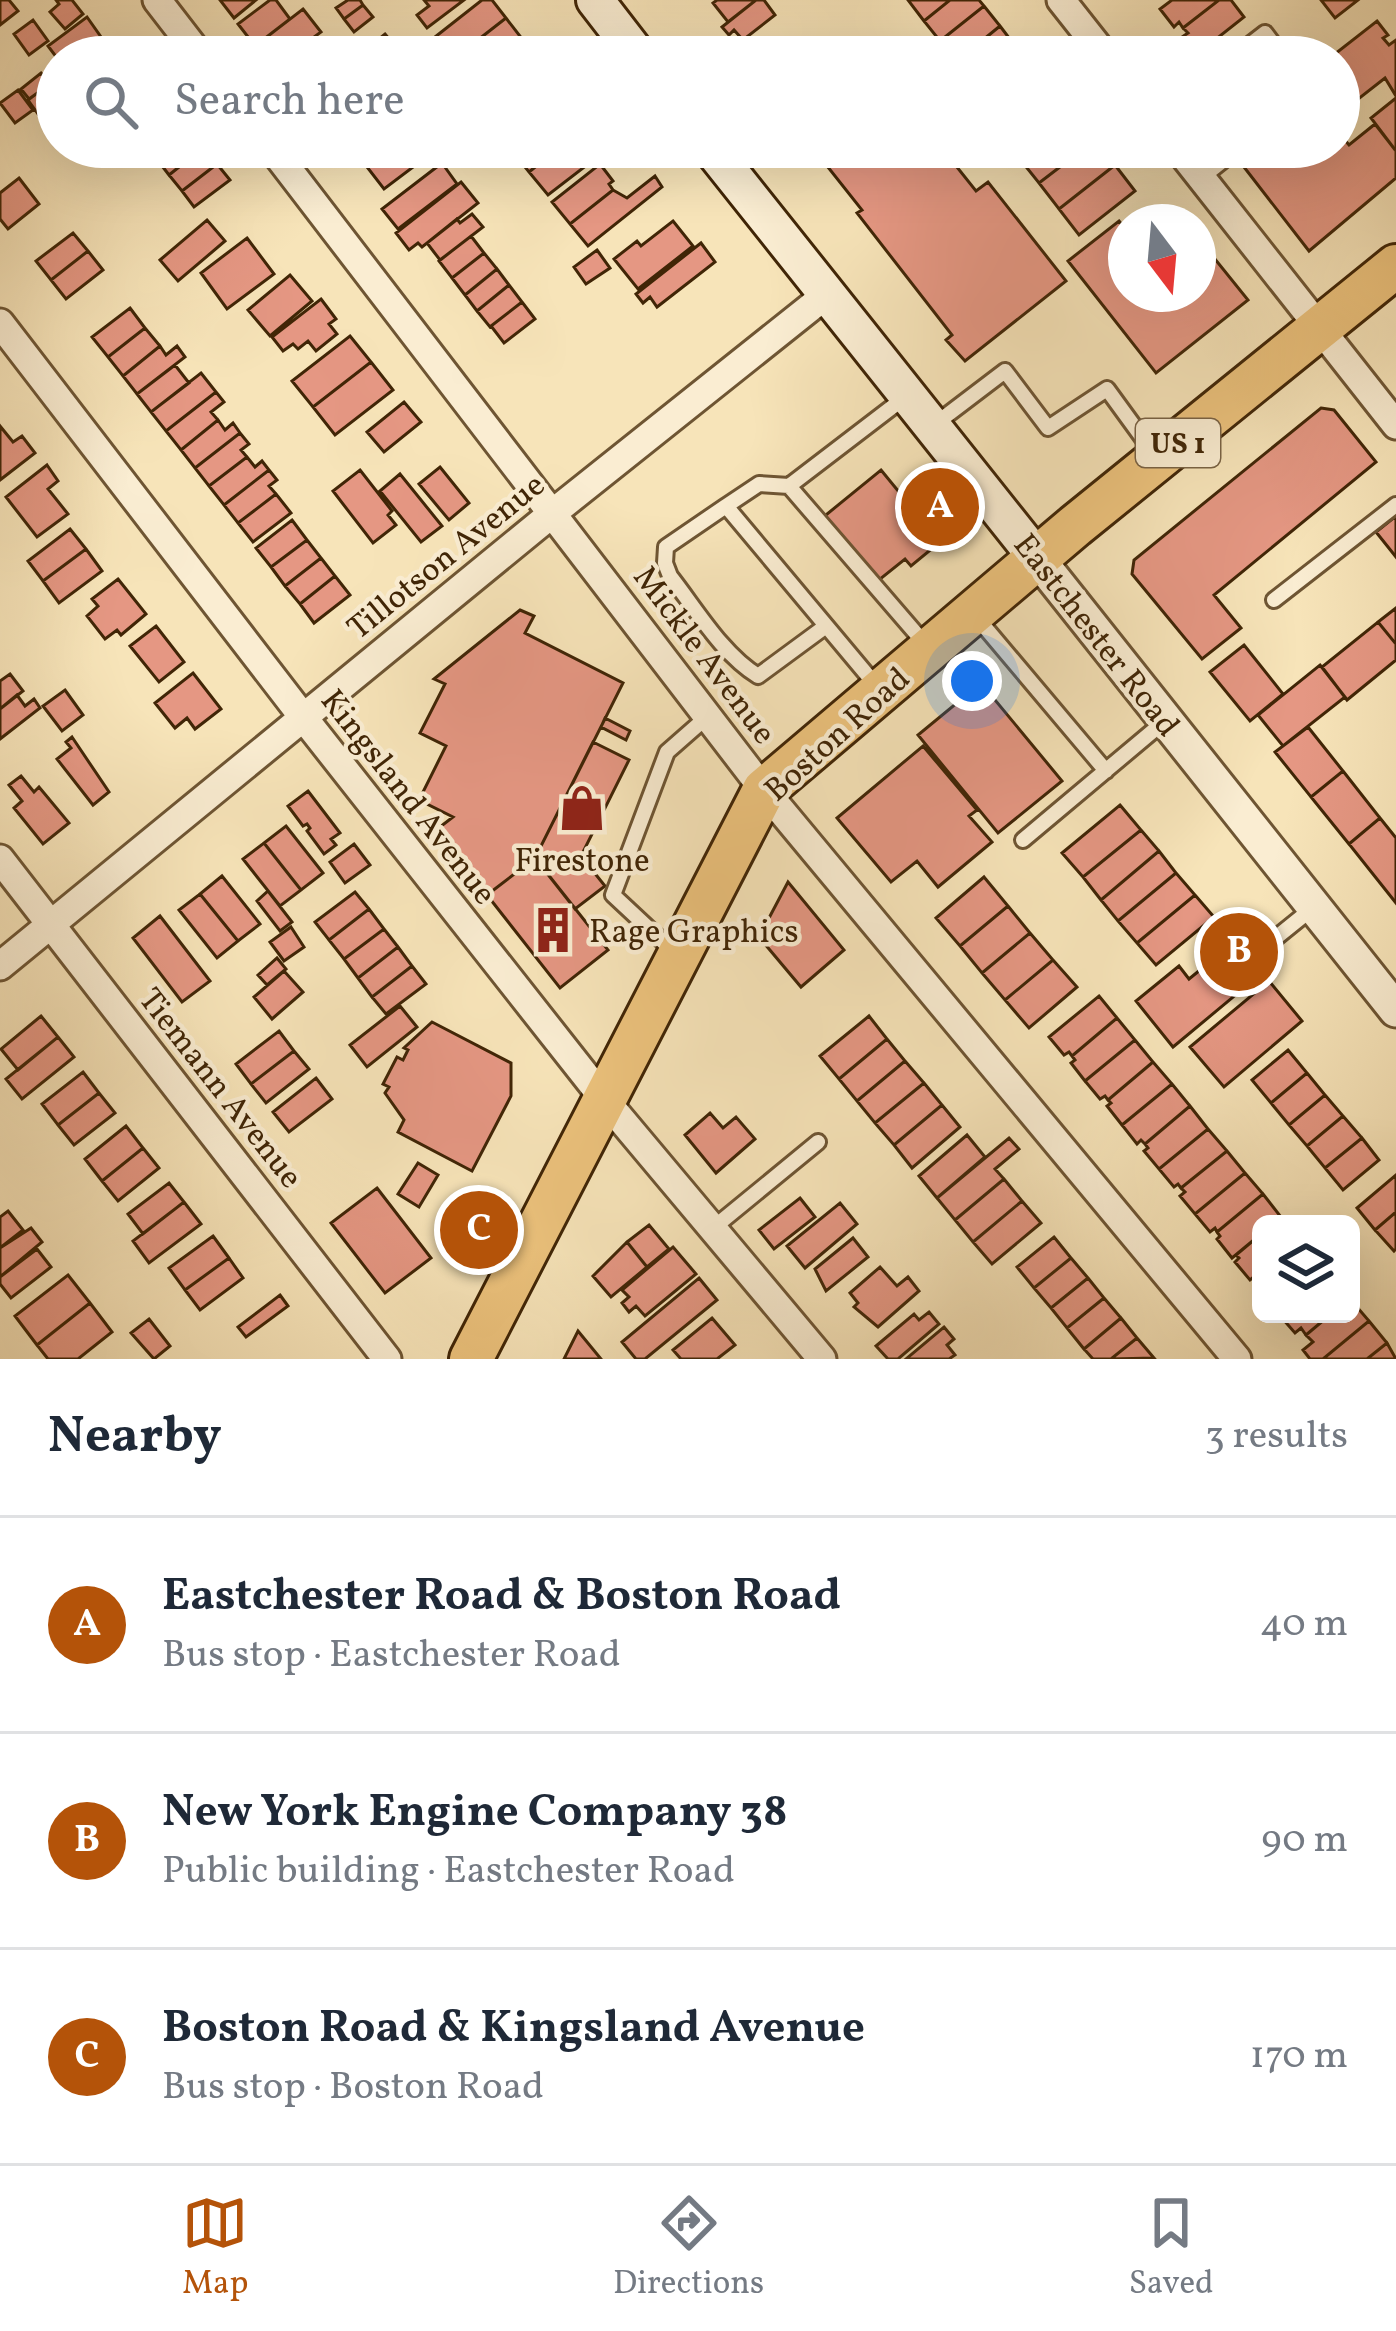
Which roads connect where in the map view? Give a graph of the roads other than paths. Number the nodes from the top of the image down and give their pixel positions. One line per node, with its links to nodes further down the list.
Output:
1 (157, 0): 4 (street)
2 (595, 0): 5 (main road)
3 (1060, 0): 6 (street)
4 (185, 36)
5 (623, 36)
6 (1089, 36)
7 (287, 168): 23 (street, Mickle Avenue)
8 (726, 168): 13 (main road, Eastchester Road)
9 (1193, 168): 11 (street)
10 (1214, 168): 11 (lane)
11 (1201, 178): 15 (street)
12 (1396, 266): 15 (main road, Boston Road / US 1)
13 (826, 295): 16 (main road, Eastchester Road); 23 (street, Tillotson Avenue)
14 (0, 323): 31 (street, Kingsland Avenue)
15 (1319, 328): 17 (street); 19 (main road, Boston Road / US 1)
16 (908, 395): 18 (main road, Eastchester Road); 20 (lane)
17 (1396, 425)
18 (932, 427): 19 (lane); 24 (main road, Eastchester Road)
19 (1158, 459): 24 (main road, Boston Road / US 1)
20 (788, 486): 22 (lane); 28 (lane)
21 (1396, 505): 25 (lane)
22 (727, 506): 27 (lane); 27 (lane)
23 (554, 512): 30 (street, Mickle Avenue); 31 (street, Tillotson Avenue)
24 (1037, 558): 26 (main road, Boston Road / US 1); 32 (street, Eastchester Road)
25 (1274, 600)
26 (973, 613): 28 (main road, Boston Road / US 1); 33 (lane)
27 (826, 626): 29 (lane)
28 (929, 649): 29 (main road, Boston Road / US 1)
29 (880, 691): 34 (main road, Boston Road / US 1)
30 (708, 716): 34 (street, Mickle Avenue); 40 (lane)
31 (303, 717): 38 (street, Tillotson Avenue); 43 (street, Kingsland Avenue)
32 (1166, 720): 33 (lane); 37 (street, Eastchester Road)
33 (1106, 771): 35 (lane)
34 (764, 790): 40 (main road, Boston Road / US 1); 49 (street, Mickle Avenue)
35 (1024, 840)
36 (0, 859): 38 (street, Tiemann Avenue)
37 (1314, 907): 39 (lane); 42 (street, Eastchester Road)
38 (51, 926): 41 (street, Tillotson Avenue); 46 (street, Tiemann Avenue)
39 (1262, 949)
40 (678, 956): 43 (main road, Boston Road / US 1)
41 (0, 966)
42 (1396, 1010)
43 (604, 1100): 45 (street, Kingsland Avenue); 47 (main road, Boston Road / US 1)
44 (818, 1142): 45 (lane)
45 (712, 1229): 48 (street, Kingsland Avenue)
46 (387, 1359)
47 (471, 1359)
48 (822, 1359)
49 (1237, 1359)

